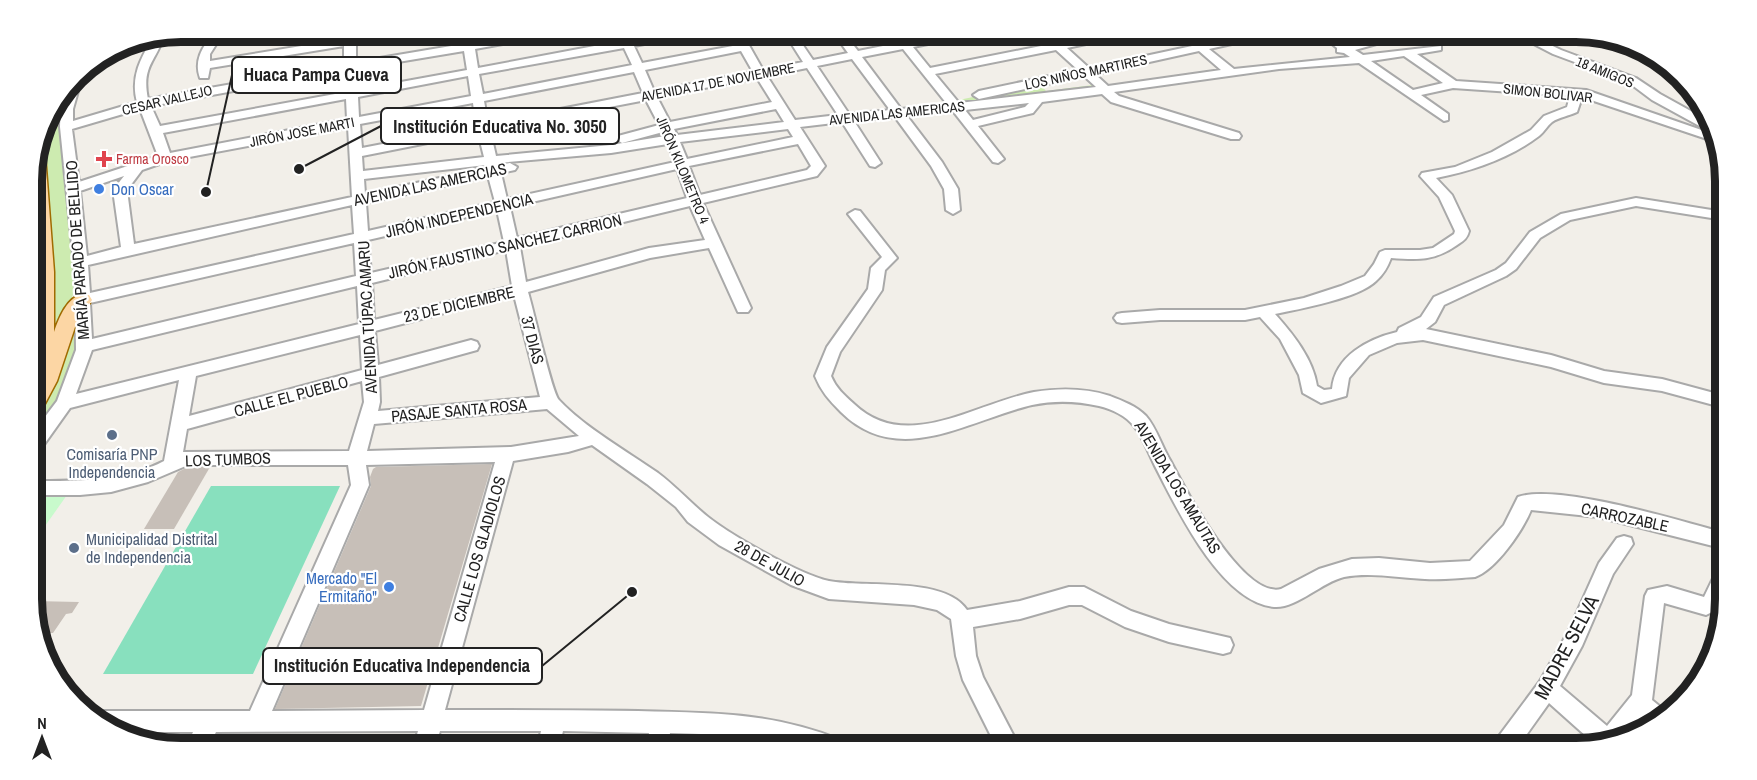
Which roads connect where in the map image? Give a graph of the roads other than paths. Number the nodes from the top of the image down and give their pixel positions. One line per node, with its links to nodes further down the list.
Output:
1 (211, 42): 31 (street)
2 (321, 42): 31 (street)
3 (350, 42): 32 (street, AVENIDA TÚPAC AMARU)
4 (454, 42): 32 (street, CESAR VALLEJO)
5 (467, 42): 35 (street, 37 DIAS)
6 (603, 42): 35 (street)
7 (628, 42): 34 (street, JIRÓN KILOMETRO 4)
8 (730, 42): 34 (street, JIRÓN JOSE MARTI)
9 (743, 42): 38 (street)
10 (796, 42): 30 (street)
11 (845, 42): 28 (street)
12 (903, 42): 22 (street)
13 (921, 42): 22 (street, AVENIDA 17 DE NOVIEMBRE)
14 (1055, 42): 23 (street)
15 (1079, 42): 23 (street)
16 (1194, 42): 24 (street)
17 (1224, 42): 24 (street, LOS NIÑOS MARTIRES)
18 (1338, 42): 25 (street)
19 (1370, 42): 25 (street)
20 (1538, 42): 56 (street, 18 AMIGOS)
21 (155, 45): 50 (street)
22 (905, 45): 28 (street, AVENIDA 17 DE NOVIEMBRE); 36 (street)
23 (1059, 46): 36 (street); 37 (street)
24 (1200, 47): 37 (street, LOS NIÑOS MARTIRES); 39 (street)
25 (1347, 48): 29 (street); 33 (street)
26 (1437, 48): 27 (street, AVENIDA LAS AMERICAS)
27 (1407, 53): 29 (street, AVENIDA LAS AMERICAS); 40 (street)
28 (854, 55): 30 (street, AVENIDA 17 DE NOVIEMBRE); 53 (street)
29 (1362, 58): 33 (street, AVENIDA LAS AMERICAS); 45 (street)
30 (811, 63): 38 (street, AVENIDA 17 DE NOVIEMBRE); 55 (street)
31 (203, 66): 42 (street)
32 (350, 66): 42 (street, CESAR VALLEJO); 43 (street, AVENIDA TÚPAC AMARU)
33 (1280, 66): 39 (street, AVENIDA LAS AMERICAS)
34 (640, 67): 46 (street, JIRÓN KILOMETRO 4); 48 (street, JIRÓN JOSE MARTI)
35 (472, 71): 43 (street); 48 (street, 37 DIAS)
36 (929, 72): 52 (street)
37 (1086, 72): 41 (street); 52 (street, LOS NIÑOS MARTIRES)
38 (760, 74): 46 (street, AVENIDA 17 DE NOVIEMBRE); 51 (street)
39 (1233, 74): 41 (street, AVENIDA LAS AMERICAS)
40 (1453, 84): 44 (street, SIMON BOLIVAR); 45 (street, SIMON BOLIVAR)
41 (1104, 90): 49 (street, AVENIDA LAS AMERICAS); 64 (street)
42 (209, 91): 50 (street, CESAR VALLEJO)
43 (353, 93): 57 (street, AVENIDA TÚPAC AMARU); 62 (street)
44 (1577, 93): 65 (street, SIMON BOLIVAR); 92 (street)
45 (1411, 94): 54 (street)
46 (650, 95): 61 (street, AVENIDA 17 DE NOVIEMBRE); 63 (street, JIRÓN KILOMETRO 4)
47 (69, 98): 60 (street, MARÍA PARADO DE BELLIDO)
48 (478, 98): 57 (street, JIRÓN JOSE MARTI); 61 (street, 37 DIAS)
49 (1036, 99): 52 (street, AVENIDA LAS AMERICAS); 59 (street)
50 (142, 104): 60 (street, CESAR VALLEJO); 62 (street)
51 (780, 104): 58 (street); 63 (street, AVENIDA LAS AMERCIAS)
52 (953, 104): 53 (street, AVENIDA LAS AMERICAS); 59 (street)
53 (899, 113): 55 (street, AVENIDA LAS AMERICAS); 79 (street)
54 (1444, 117)
55 (846, 118): 58 (street, AVENIDA LAS AMERICAS); 70 (street)
56 (1701, 121)
57 (354, 122): 67 (street, AVENIDA TÚPAC AMARU); 68 (street, JIRÓN JOSE MARTI)
58 (793, 124): 63 (street, AVENIDA LAS AMERICAS); 66 (street)
59 (970, 124): 69 (street)
60 (66, 127): 75 (street, MARÍA PARADO DE BELLIDO)
61 (483, 128): 67 (street, AVENIDA 17 DE NOVIEMBRE); 72 (street, 37 DIAS)
62 (156, 130): 68 (street)
63 (669, 133): 71 (street, JIRÓN KILOMETRO 4); 72 (street, AVENIDA LAS AMERCIAS)
64 (1235, 136)
65 (1707, 136)
66 (802, 139): 71 (street, JIRÓN INDEPENDENCIA); 77 (street, JIRÓN FAUSTINO SANCHEZ CARRION)
67 (356, 153): 74 (street, AVENIDA TÚPAC AMARU)
68 (165, 158): 73 (street, JIRÓN JOSE MARTI)
69 (998, 159)
70 (875, 162)
71 (682, 164): 77 (street, JIRÓN KILOMETRO 4); 78 (street, JIRÓN INDEPENDENCIA)
72 (493, 165): 74 (street); 76 (street, AVENIDA LAS AMERCIAS); 78 (street, 37 DIAS)
73 (137, 168): 75 (street, JIRÓN JOSE MARTI); 86 (street)
74 (358, 176): 76 (street, AVENIDA TÚPAC AMARU)
75 (74, 188): 87 (street, MARÍA PARADO DE BELLIDO)
76 (360, 200): 83 (street, AVENIDA TÚPAC AMARU); 86 (street, AVENIDA LAS AMERCIAS)
77 (695, 201): 84 (street, JIRÓN KILOMETRO 4); 85 (street, JIRÓN FAUSTINO SANCHEZ CARRION)
78 (502, 205): 83 (street, JIRÓN INDEPENDENCIA); 85 (street, 37 DIAS)
79 (953, 210)
80 (855, 214): 113 (street, AVENIDA LOS AMAUTAS)
81 (1715, 215): 95 (street)
82 (42, 226): 98 (main road)
83 (362, 237): 88 (street, AVENIDA TÚPAC AMARU); 90 (street, JIRÓN INDEPENDENCIA)
84 (715, 243): 89 (street, 23 DE DICIEMBRE); 91 (street, JIRÓN KILOMETRO 4)
85 (513, 244): 88 (street, JIRÓN FAUSTINO SANCHEZ CARRION); 89 (street, 37 DIAS)
86 (128, 250): 87 (street, AVENIDA LAS AMERCIAS)
87 (80, 263): 90 (street, MARÍA PARADO DE BELLIDO)
88 (364, 279): 94 (street, AVENIDA TÚPAC AMARU); 96 (street, JIRÓN FAUSTINO SANCHEZ CARRION)
89 (520, 289): 94 (street, 23 DE DICIEMBRE); 103 (street, 37 DIAS)
90 (82, 300): 96 (street, MARÍA PARADO DE BELLIDO); 101 (main road)
91 (743, 308)
92 (1264, 312): 93 (street); 95 (street)
93 (1122, 318)
94 (368, 326): 99 (street, 23 DE DICIEMBRE); 100 (street, AVENIDA TÚPAC AMARU)
95 (1379, 343): 102 (street)
96 (84, 346): 104 (street, MARÍA PARADO DE BELLIDO)
97 (471, 346): 100 (street, CALLE EL PUEBLO)
98 (42, 361)
99 (189, 371): 104 (street, 23 DE DICIEMBRE); 106 (street)
100 (371, 374): 105 (street, AVENIDA TÚPAC AMARU); 106 (street, CALLE EL PUEBLO)
101 (42, 390)
102 (1715, 399)
103 (550, 402): 105 (street, PASAJE SANTA ROSA); 108 (street, 28 DE JULIO)
104 (64, 403): 107 (street, MARÍA PARADO DE BELLIDO)
105 (368, 418): 110 (street, AVENIDA TÚPAC AMARU)
106 (179, 425): 111 (street)
107 (42, 434)
108 (594, 438): 109 (street, LOS TUMBOS); 117 (street, 28 DE JULIO)
109 (506, 454): 110 (street, LOS TUMBOS); 123 (street, CALLE LOS GLADIOLOS)
110 (361, 458): 111 (street, LOS TUMBOS); 125 (street, AVENIDA TÚPAC AMARU)
111 (172, 463): 112 (street, LOS TUMBOS)
112 (42, 488)
113 (1524, 502): 114 (street, CARROZABLE)
114 (1715, 539)
115 (1624, 544): 119 (street, MADRE SELVA)
116 (1715, 598): 120 (street)
117 (962, 620): 118 (street); 135 (street)
118 (1223, 645)
119 (1547, 688): 129 (street); 136 (street, MADRE SELVA)
120 (1640, 704): 121 (street); 128 (street)
121 (1653, 715)
122 (555, 720): 123 (street); 127 (street); 132 (street)
123 (431, 721): 125 (street); 131 (street, CALLE LOS GLADIOLOS)
124 (118, 722): 126 (street)
125 (256, 722): 126 (street)
126 (209, 723): 130 (street)
127 (661, 723): 133 (street); 134 (street)
128 (1616, 732)
129 (1603, 735)
130 (202, 738)
131 (427, 738)
132 (550, 738)
133 (659, 738)
134 (802, 738)
135 (1004, 738)
136 (1511, 738)

